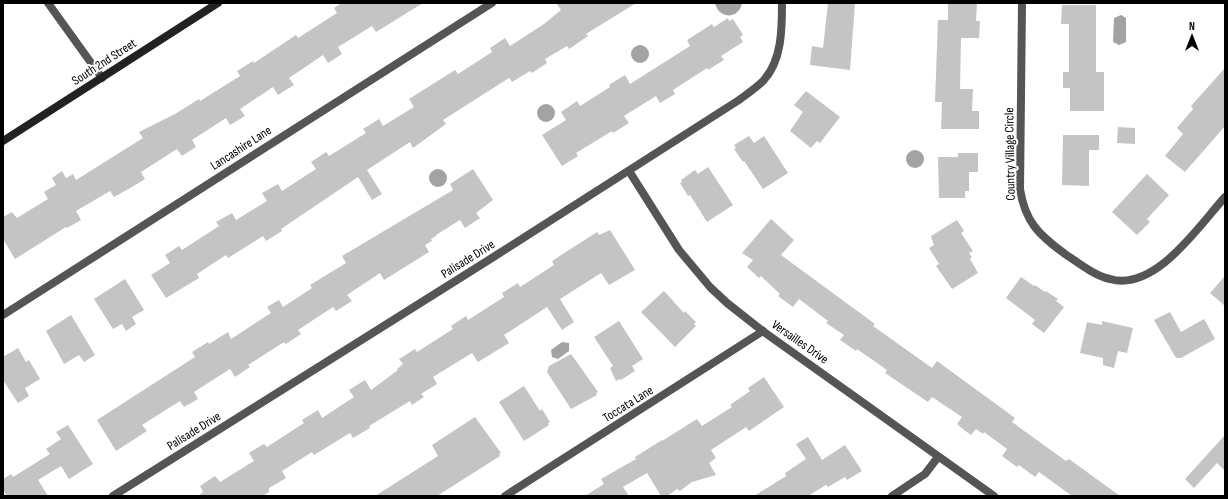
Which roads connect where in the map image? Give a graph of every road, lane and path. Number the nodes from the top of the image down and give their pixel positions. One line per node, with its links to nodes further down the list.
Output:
1 (48, 3): 6 (street)
2 (218, 3): 6 (main road, South 2nd Street)
3 (492, 3): 10 (street, Lancashire Lane)
4 (782, 3): 8 (street, Palisade Drive)
5 (1022, 3): 9 (street, Country Village Circle)
6 (102, 78): 7 (main road, South 2nd Street)
7 (3, 140)
8 (630, 171): 11 (street, Versailles Drive); 13 (street, Palisade Drive)
9 (1225, 197)
10 (3, 315)
11 (763, 331): 12 (street, Versailles Drive); 14 (street, Toccata Lane)
12 (938, 457): 15 (street); 16 (street, Versailles Drive)
13 (113, 496)
14 (505, 496)
15 (892, 496)
16 (994, 496)

